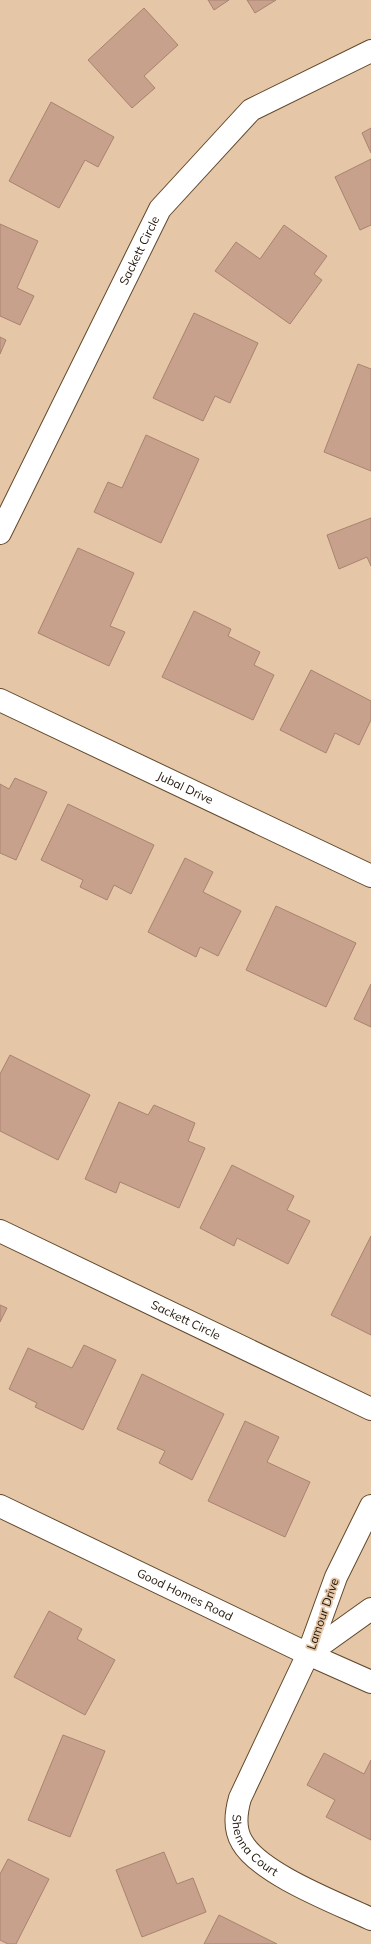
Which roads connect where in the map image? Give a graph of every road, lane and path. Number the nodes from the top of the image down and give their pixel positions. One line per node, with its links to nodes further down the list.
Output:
1 (371, 51): 2 (street, Sackett Circle)
2 (0, 533)
3 (0, 700): 4 (street, Jubal Drive)
4 (371, 876)
5 (0, 1231): 6 (street, Sackett Circle)
6 (371, 1409)
7 (0, 1506): 10 (street, Good Homes Road)
8 (371, 1506): 10 (street, Lamour Drive)
9 (371, 1609): 10 (street, Lamour Drive)
10 (308, 1654): 11 (street, Good Homes Road); 12 (street, Shenna Court)
11 (371, 1682)
12 (371, 1919)

